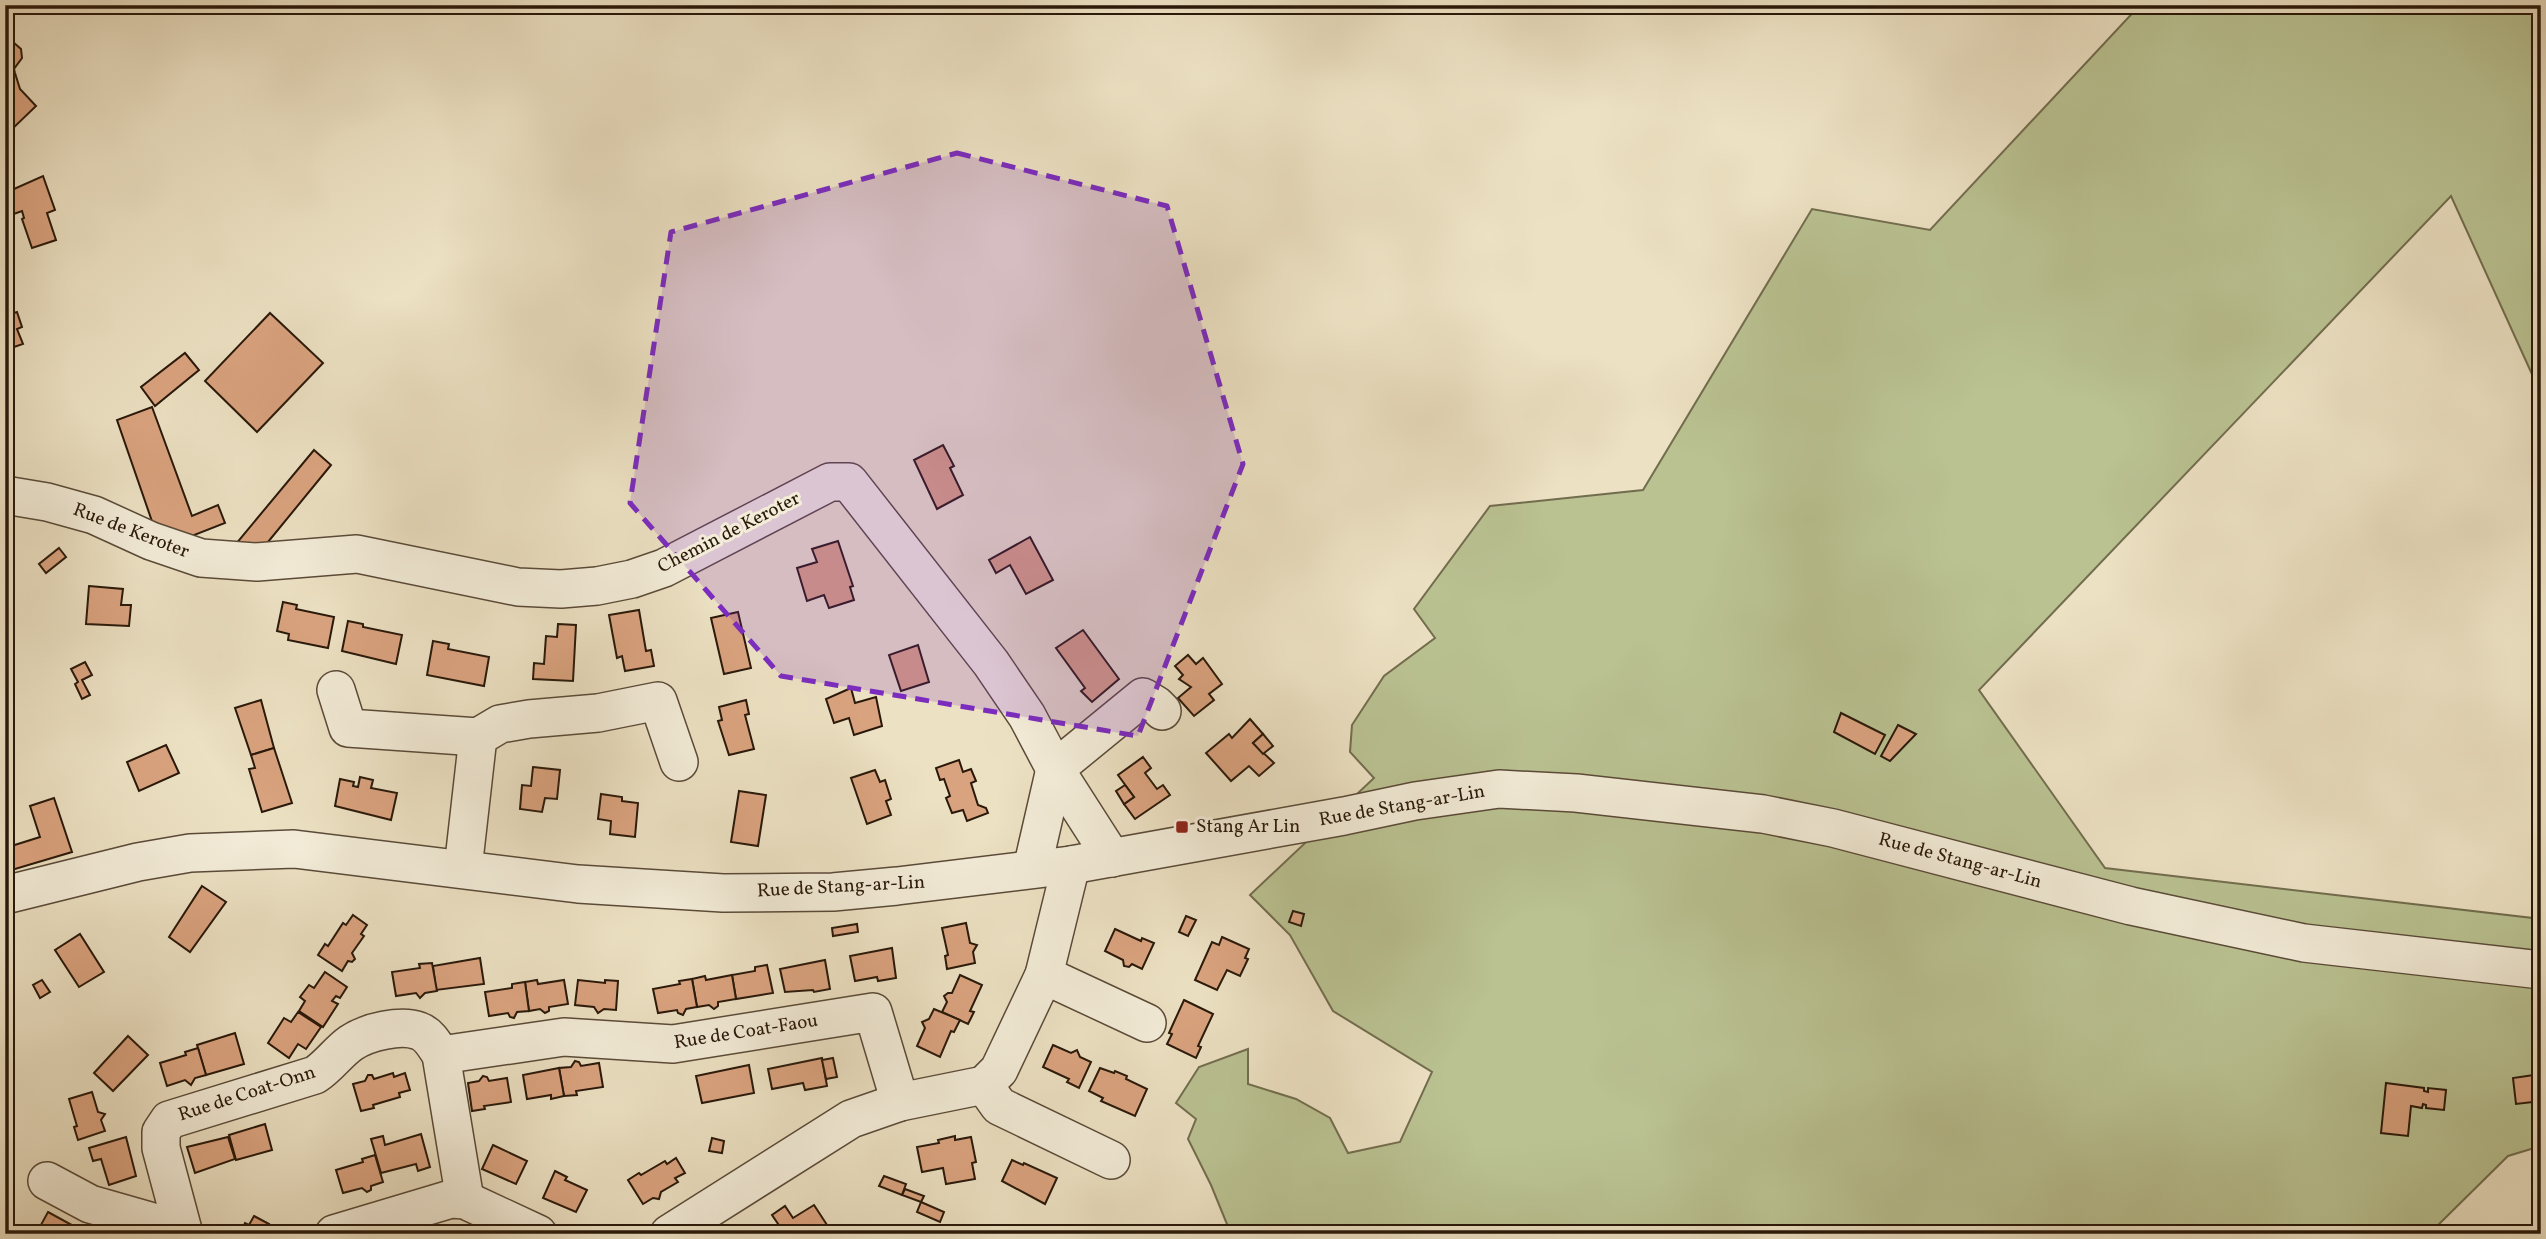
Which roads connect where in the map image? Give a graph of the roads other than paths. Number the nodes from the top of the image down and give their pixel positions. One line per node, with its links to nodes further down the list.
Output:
1 (5, 495): 2 (street, Rue de Keroter)
2 (257, 562): 7 (street, Chemin de Keroter)
3 (336, 690): 5 (street)
4 (1162, 711): 7 (street)
5 (478, 737): 6 (street); 10 (street)
6 (679, 762)
7 (1055, 769): 8 (street, Chemin de Keroter); 11 (street)
8 (1112, 858): 9 (street, Rue de Stang-ar-Lin); 13 (street, Rue de Stang-ar-Lin)
9 (1071, 865): 11 (street, Rue de Stang-ar-Lin); 14 (street)
10 (463, 869): 11 (street, Rue de Stang-ar-Lin); 12 (street, Rue de Stang-ar-Lin)
11 (1032, 869)
12 (5, 895)
13 (2541, 970)
14 (1044, 975): 15 (street); 17 (street)
15 (1147, 1023)
16 (441, 1055): 18 (street, Rue de Coat-Faou); 21 (street); 22 (street, Rue de Coat-Onn)
17 (984, 1084): 18 (street); 19 (street)
18 (900, 1102): 25 (street)
19 (1111, 1160)
20 (47, 1181): 22 (street)
21 (465, 1200): 23 (street); 24 (street)
22 (183, 1232)
23 (334, 1234)
24 (538, 1234)
25 (669, 1234)

